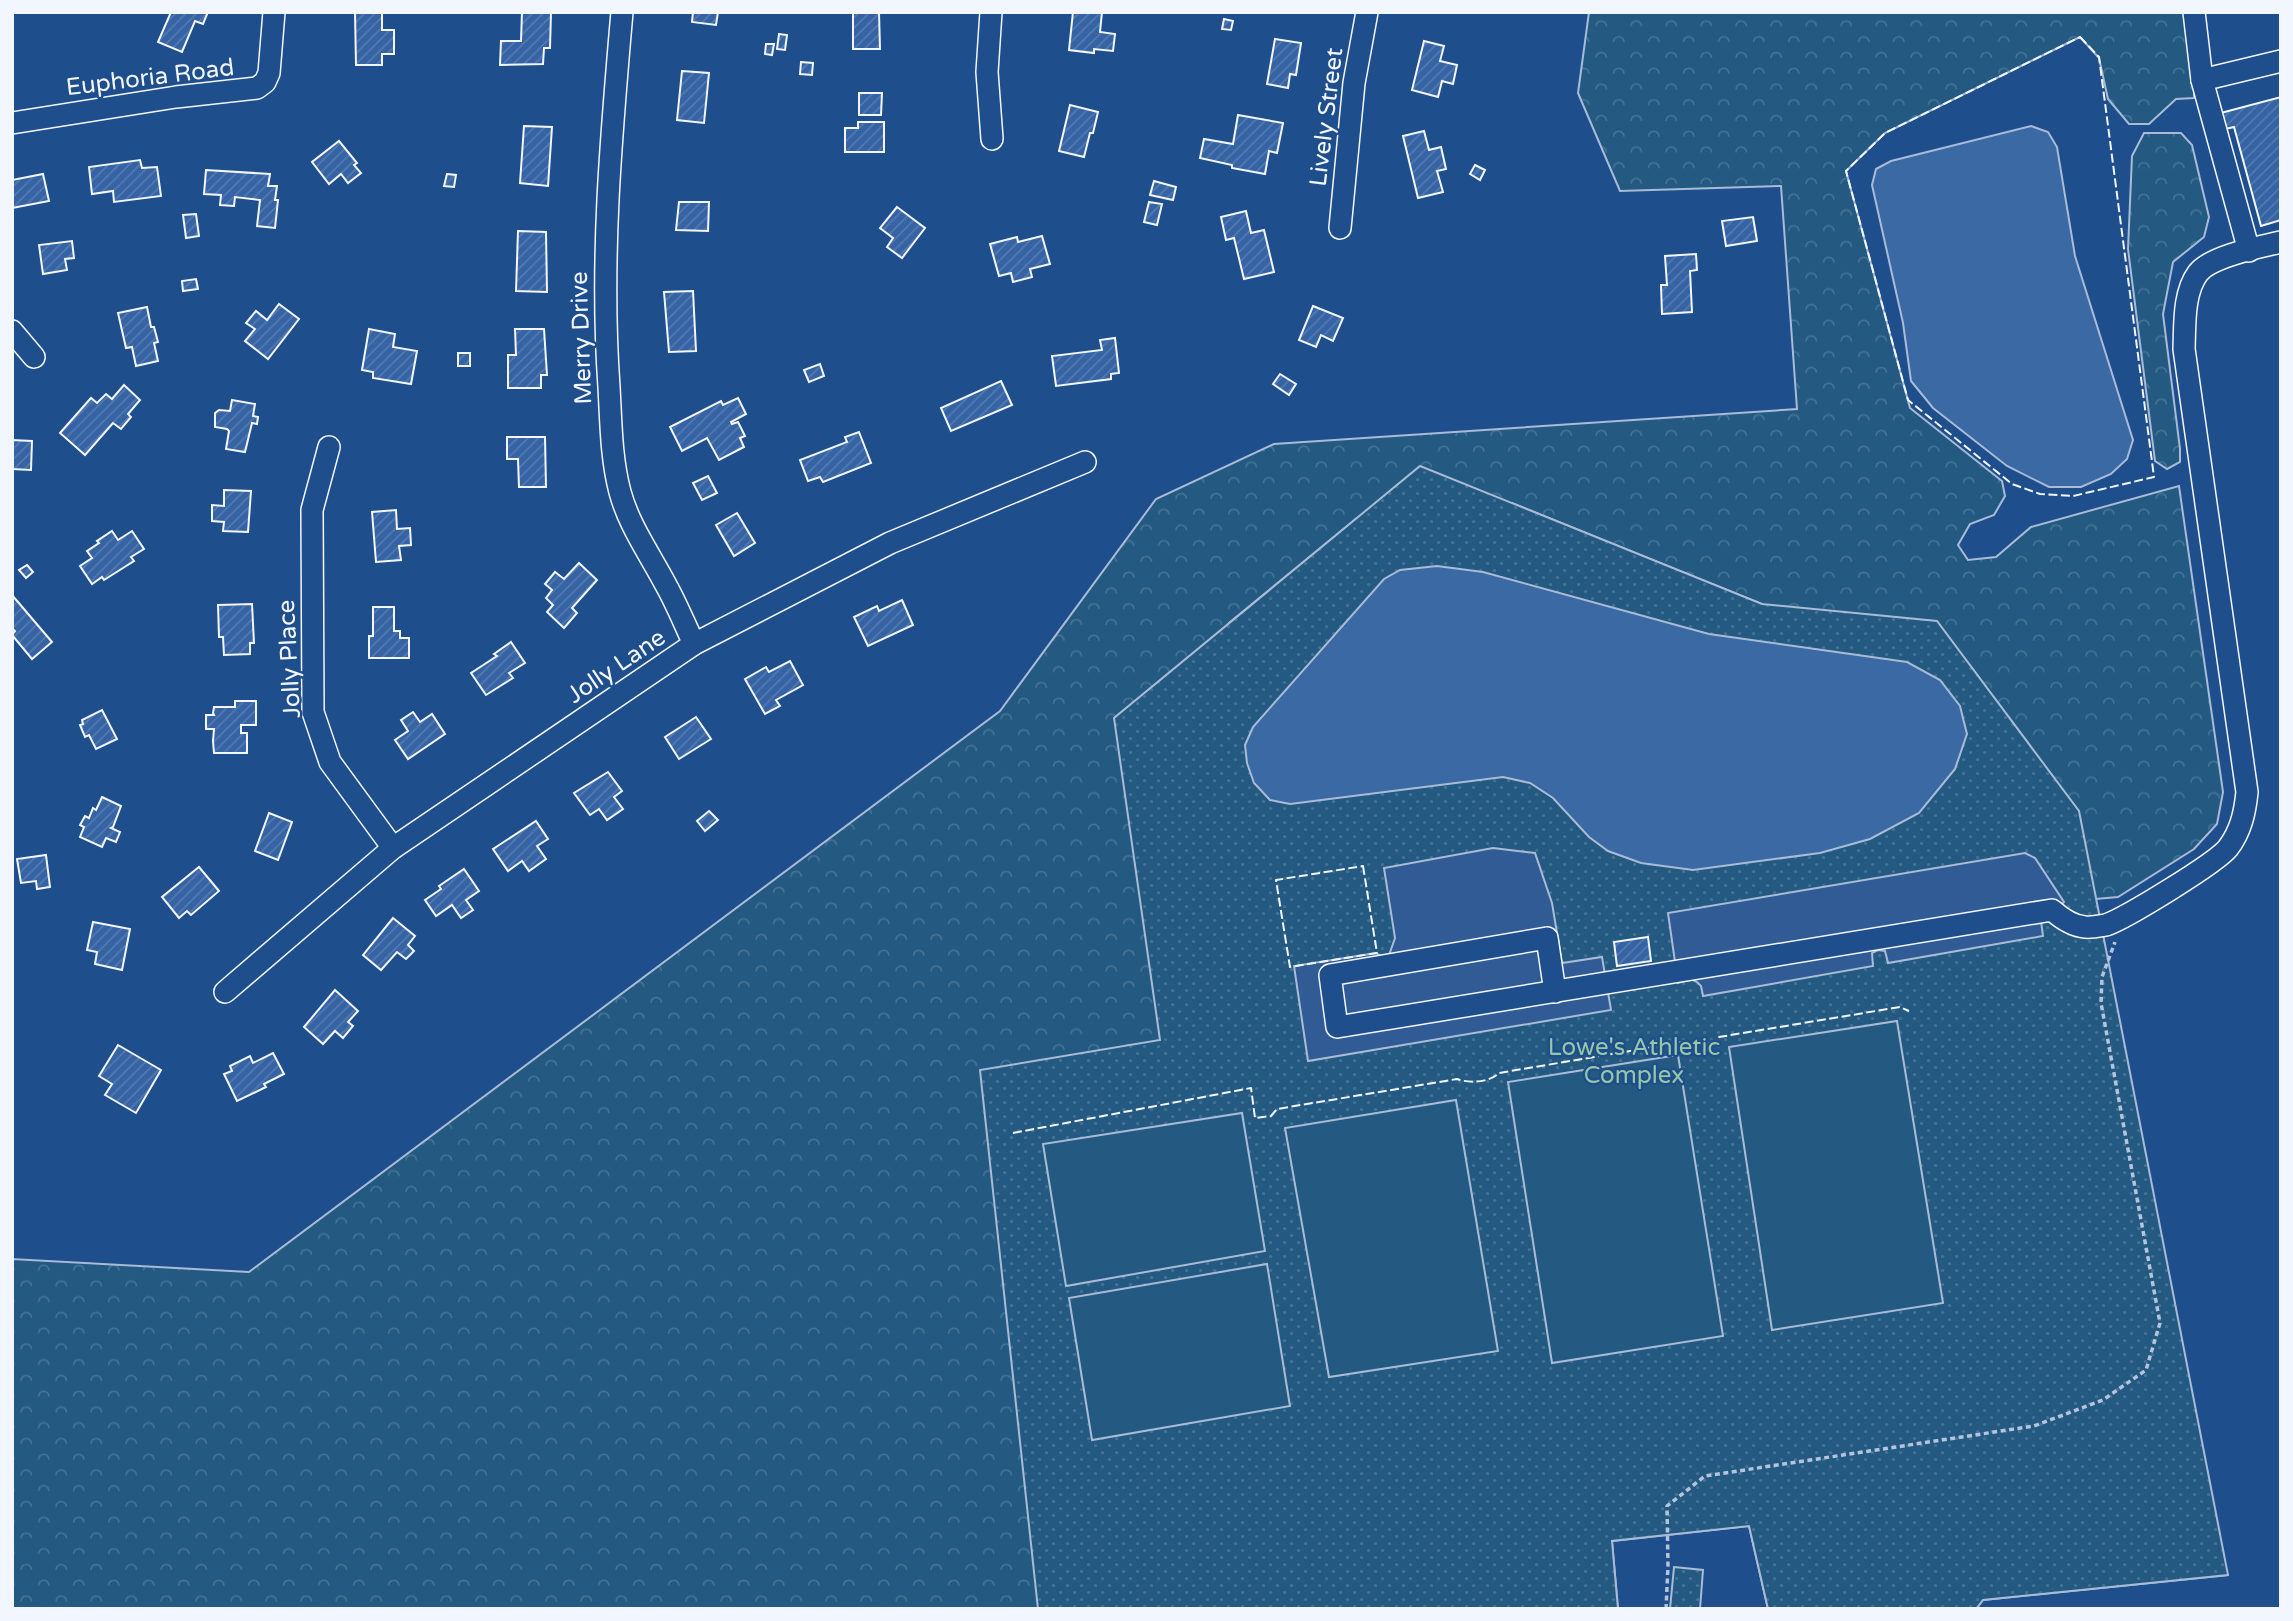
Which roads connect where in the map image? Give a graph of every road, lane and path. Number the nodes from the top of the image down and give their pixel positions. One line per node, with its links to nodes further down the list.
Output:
1 (274, 12): 8 (street, Euphoria Road)
2 (622, 12): 17 (street, Merry Drive)
3 (991, 12): 9 (street)
4 (1367, 12): 10 (street, Lively Street)
5 (2194, 12): 7 (street)
6 (2281, 61): 7 (street)
7 (2202, 80): 12 (street)
8 (12, 123)
9 (992, 139)
10 (1340, 228)
11 (2281, 242): 12 (street)
12 (2249, 250): 19 (street)
13 (12, 331): 14 (street)
14 (34, 357)
15 (329, 447): 18 (street, Jolly Place)
16 (1085, 462): 17 (street, Jolly Lane)
17 (694, 644): 18 (street, Jolly Lane)
18 (393, 848): 20 (street, Jolly Lane)
19 (2125, 916): 21 (street); 22 (path)
20 (225, 992)
21 (1556, 992): 21 (street)
22 (1665, 1609)

